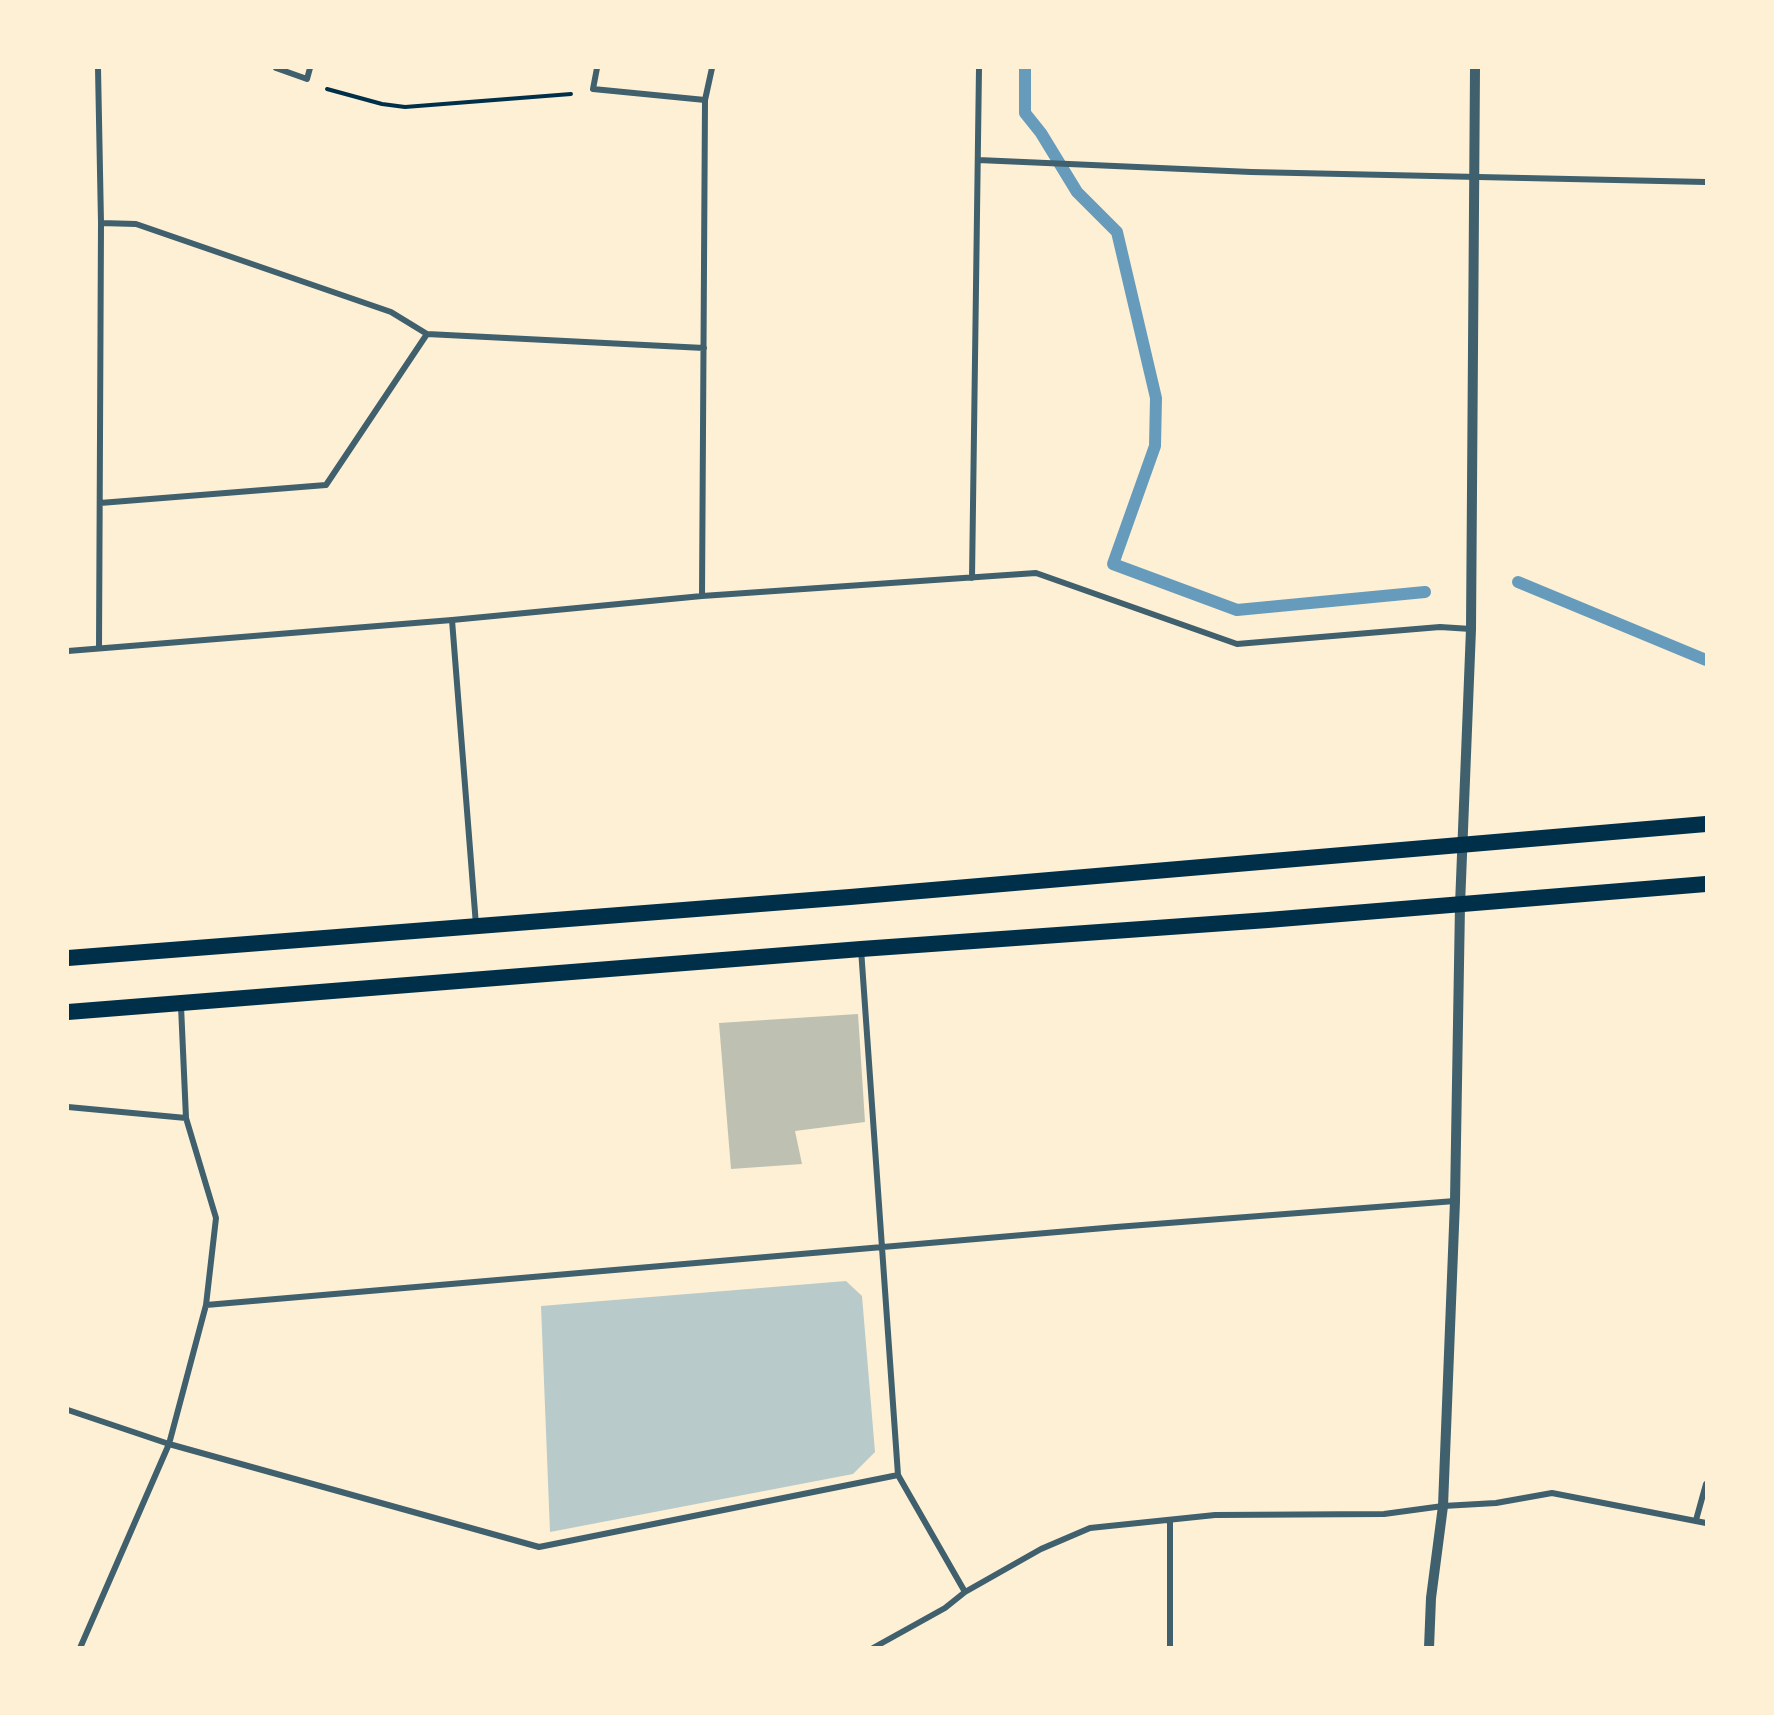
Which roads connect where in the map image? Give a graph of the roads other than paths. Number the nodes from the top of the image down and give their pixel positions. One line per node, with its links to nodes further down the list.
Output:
1 (98, 68): 12 (street)
2 (276, 68): 3 (street)
3 (310, 68)
4 (597, 68): 8 (street)
5 (712, 68): 8 (street)
6 (979, 68): 9 (street)
7 (1475, 68): 10 (street)
8 (705, 100): 14 (street)
9 (978, 160): 10 (street); 16 (street)
10 (1475, 178): 11 (street); 19 (street)
11 (1707, 182)
12 (101, 223): 13 (street); 15 (street)
13 (427, 334): 14 (street); 15 (street)
14 (704, 348): 17 (street)
15 (100, 503): 20 (street)
16 (972, 578): 17 (street); 19 (street)
17 (702, 596): 18 (street)
18 (452, 620): 20 (street); 26 (street)
19 (1471, 629): 23 (street)
20 (99, 648): 21 (street)
21 (68, 651)
22 (1707, 824): 23 (highway)
23 (1464, 845): 25 (street); 26 (highway)
24 (1707, 884): 25 (highway)
25 (1460, 905): 27 (highway); 33 (street)
26 (476, 925): 28 (highway)
27 (861, 949): 29 (highway); 34 (street)
28 (68, 958)
29 (181, 1002): 30 (highway); 32 (street)
30 (68, 1012)
31 (68, 1107): 32 (street)
32 (186, 1118): 35 (street)
33 (1455, 1201): 34 (street); 40 (street)
34 (881, 1248): 35 (street); 38 (street)
35 (206, 1305): 37 (street)
36 (68, 1410): 37 (street)
37 (169, 1444): 38 (street); 45 (street)
38 (898, 1475): 44 (street)
39 (1707, 1484): 42 (street)
40 (1443, 1506): 41 (street); 42 (street); 48 (street)
41 (1170, 1520): 44 (street); 47 (street)
42 (1695, 1520): 43 (street)
43 (1707, 1523)
44 (965, 1592): 46 (street)
45 (80, 1647)
46 (873, 1647)
47 (1170, 1647)
48 (1429, 1647)

